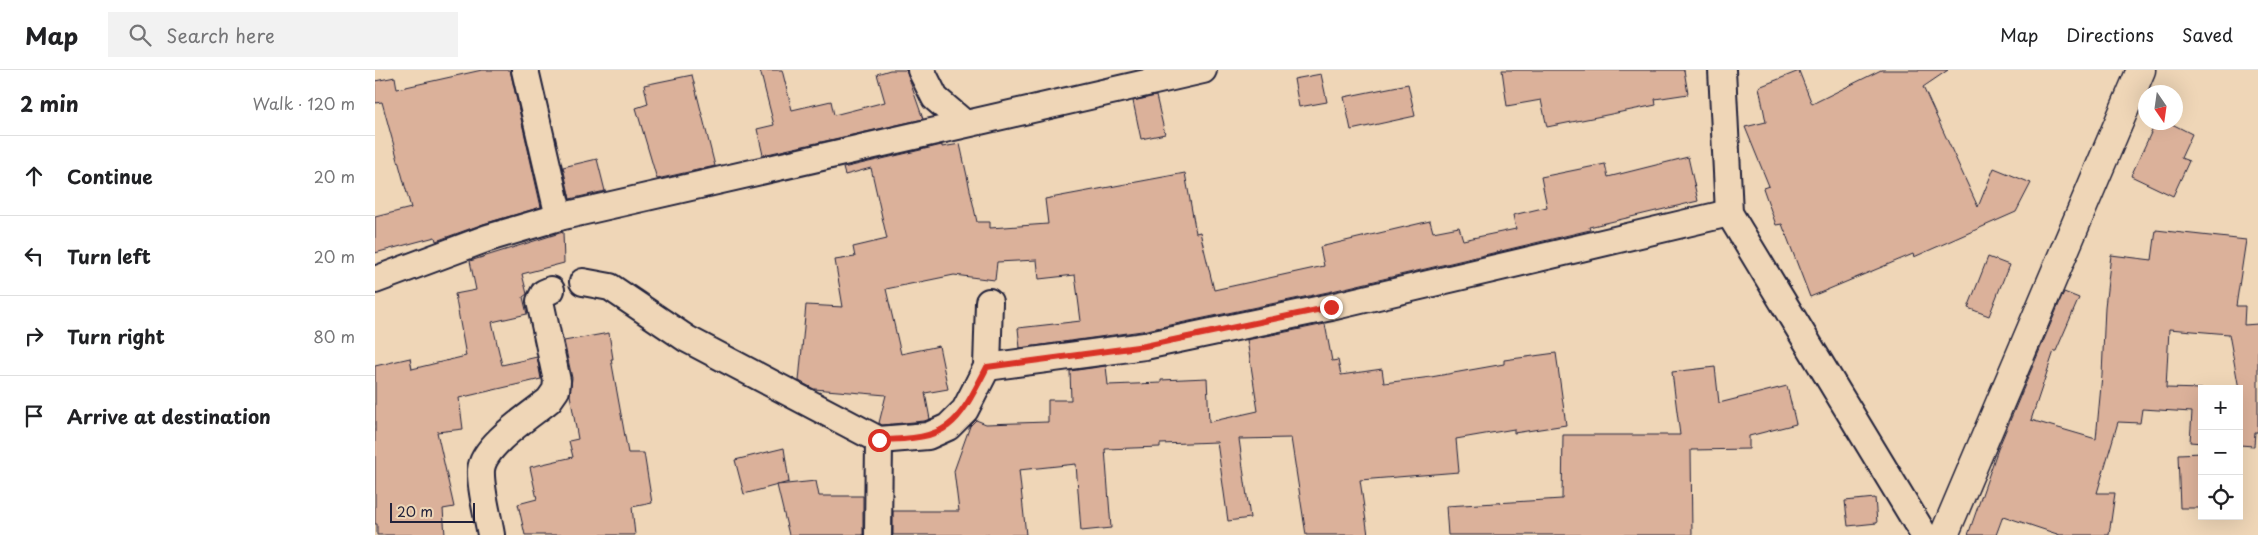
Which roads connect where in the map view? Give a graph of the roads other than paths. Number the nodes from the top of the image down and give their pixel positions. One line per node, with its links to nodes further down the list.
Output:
1 (525, 70): 8 (street)
2 (921, 70): 6 (street)
3 (1203, 70): 6 (street)
4 (1723, 70): 7 (street)
5 (2141, 70): 18 (street)
6 (964, 123): 8 (street)
7 (1729, 213): 13 (street); 17 (street)
8 (559, 217): 9 (street)
9 (375, 280)
10 (583, 282): 14 (street)
11 (551, 290): 15 (street)
12 (989, 302): 13 (street)
13 (987, 367): 14 (street)
14 (879, 440): 16 (street)
15 (491, 535)
16 (878, 535)
17 (1924, 535)
18 (1944, 535)

